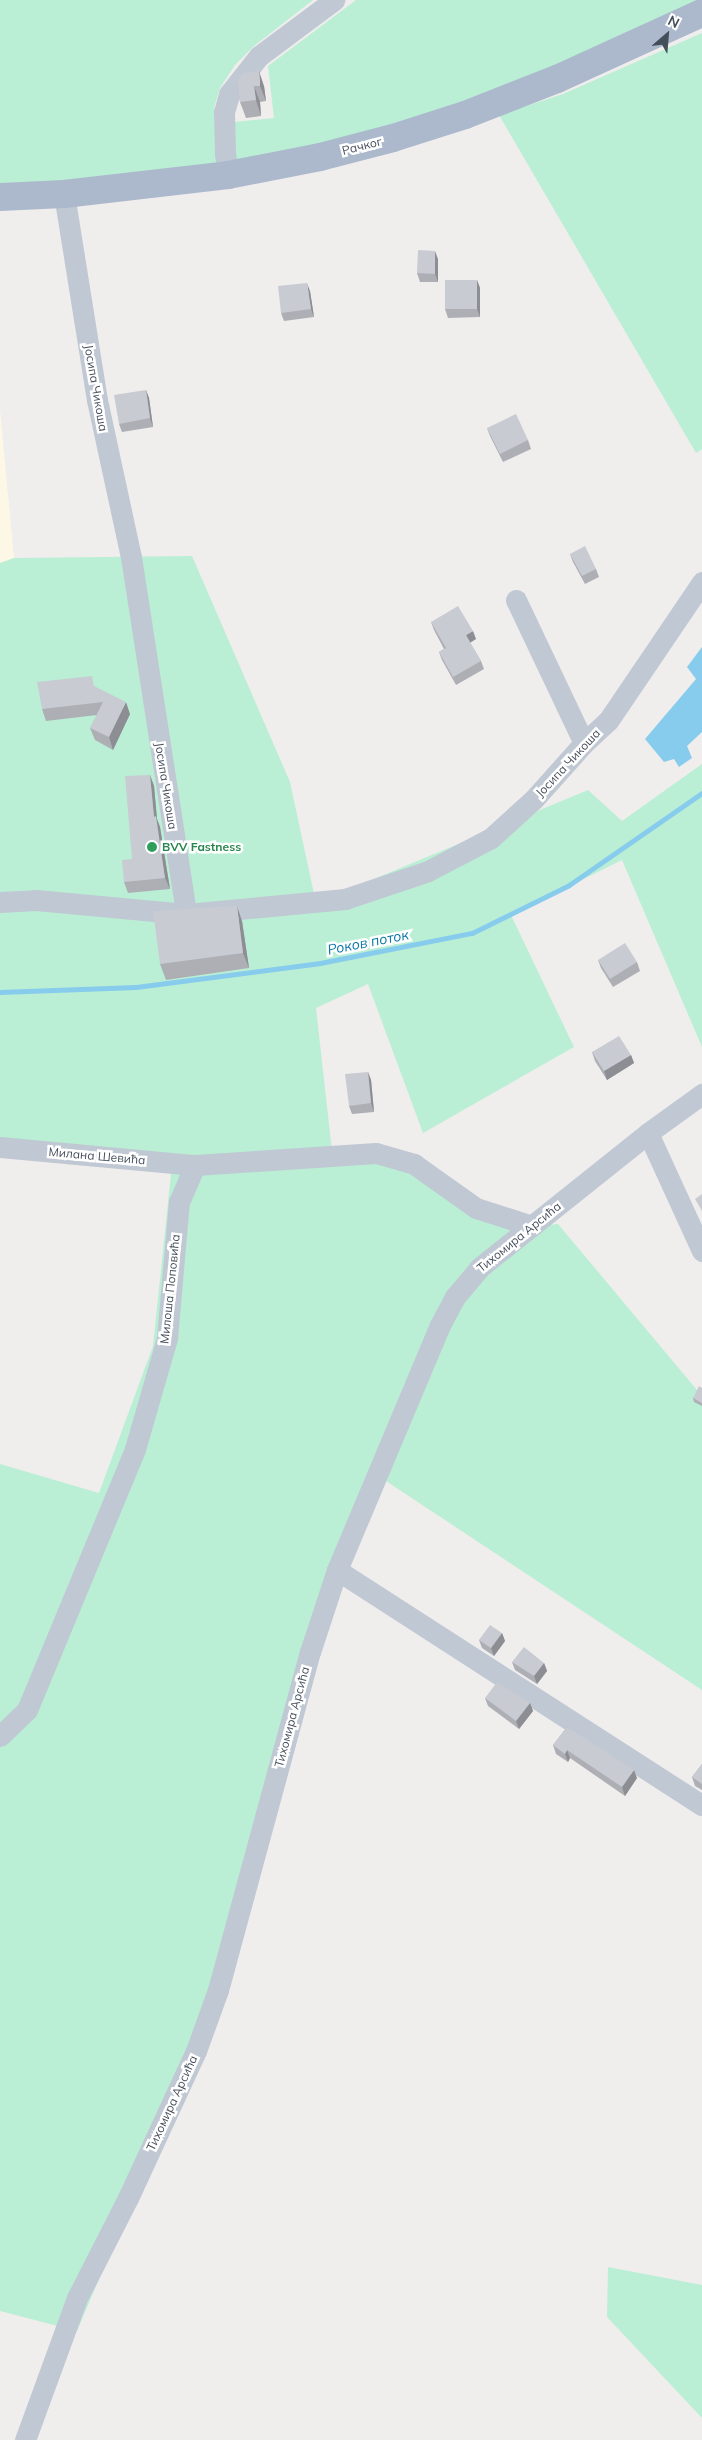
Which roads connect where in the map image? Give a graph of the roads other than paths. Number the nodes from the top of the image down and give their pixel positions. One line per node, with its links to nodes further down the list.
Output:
1 (334, 0): 3 (street)
2 (702, 13): 3 (main road, Рачког)
3 (228, 175): 4 (main road, Рачког)
4 (64, 194): 5 (main road, Рачког); 10 (street, Јосипа Чикоша)
5 (0, 197)
6 (702, 582): 8 (street, Јосипа Чикоша)
7 (516, 600): 8 (street)
8 (584, 743): 10 (street, Јосипа Чикоша)
9 (0, 902): 10 (street)
10 (186, 914)
11 (702, 1094): 12 (street, Тихомира Арсића)
12 (648, 1134): 15 (street, Тихомира Арсића); 16 (street)
13 (0, 1147): 14 (street, Милана Шевића)
14 (194, 1165): 15 (street); 18 (street, Милоша Поповића)
15 (532, 1226): 17 (street, Тихомира Арсића)
16 (702, 1251)
17 (337, 1570): 19 (street); 20 (street, Тихомира Арсића)
18 (0, 1736)
19 (702, 1805)
20 (25, 2440)

